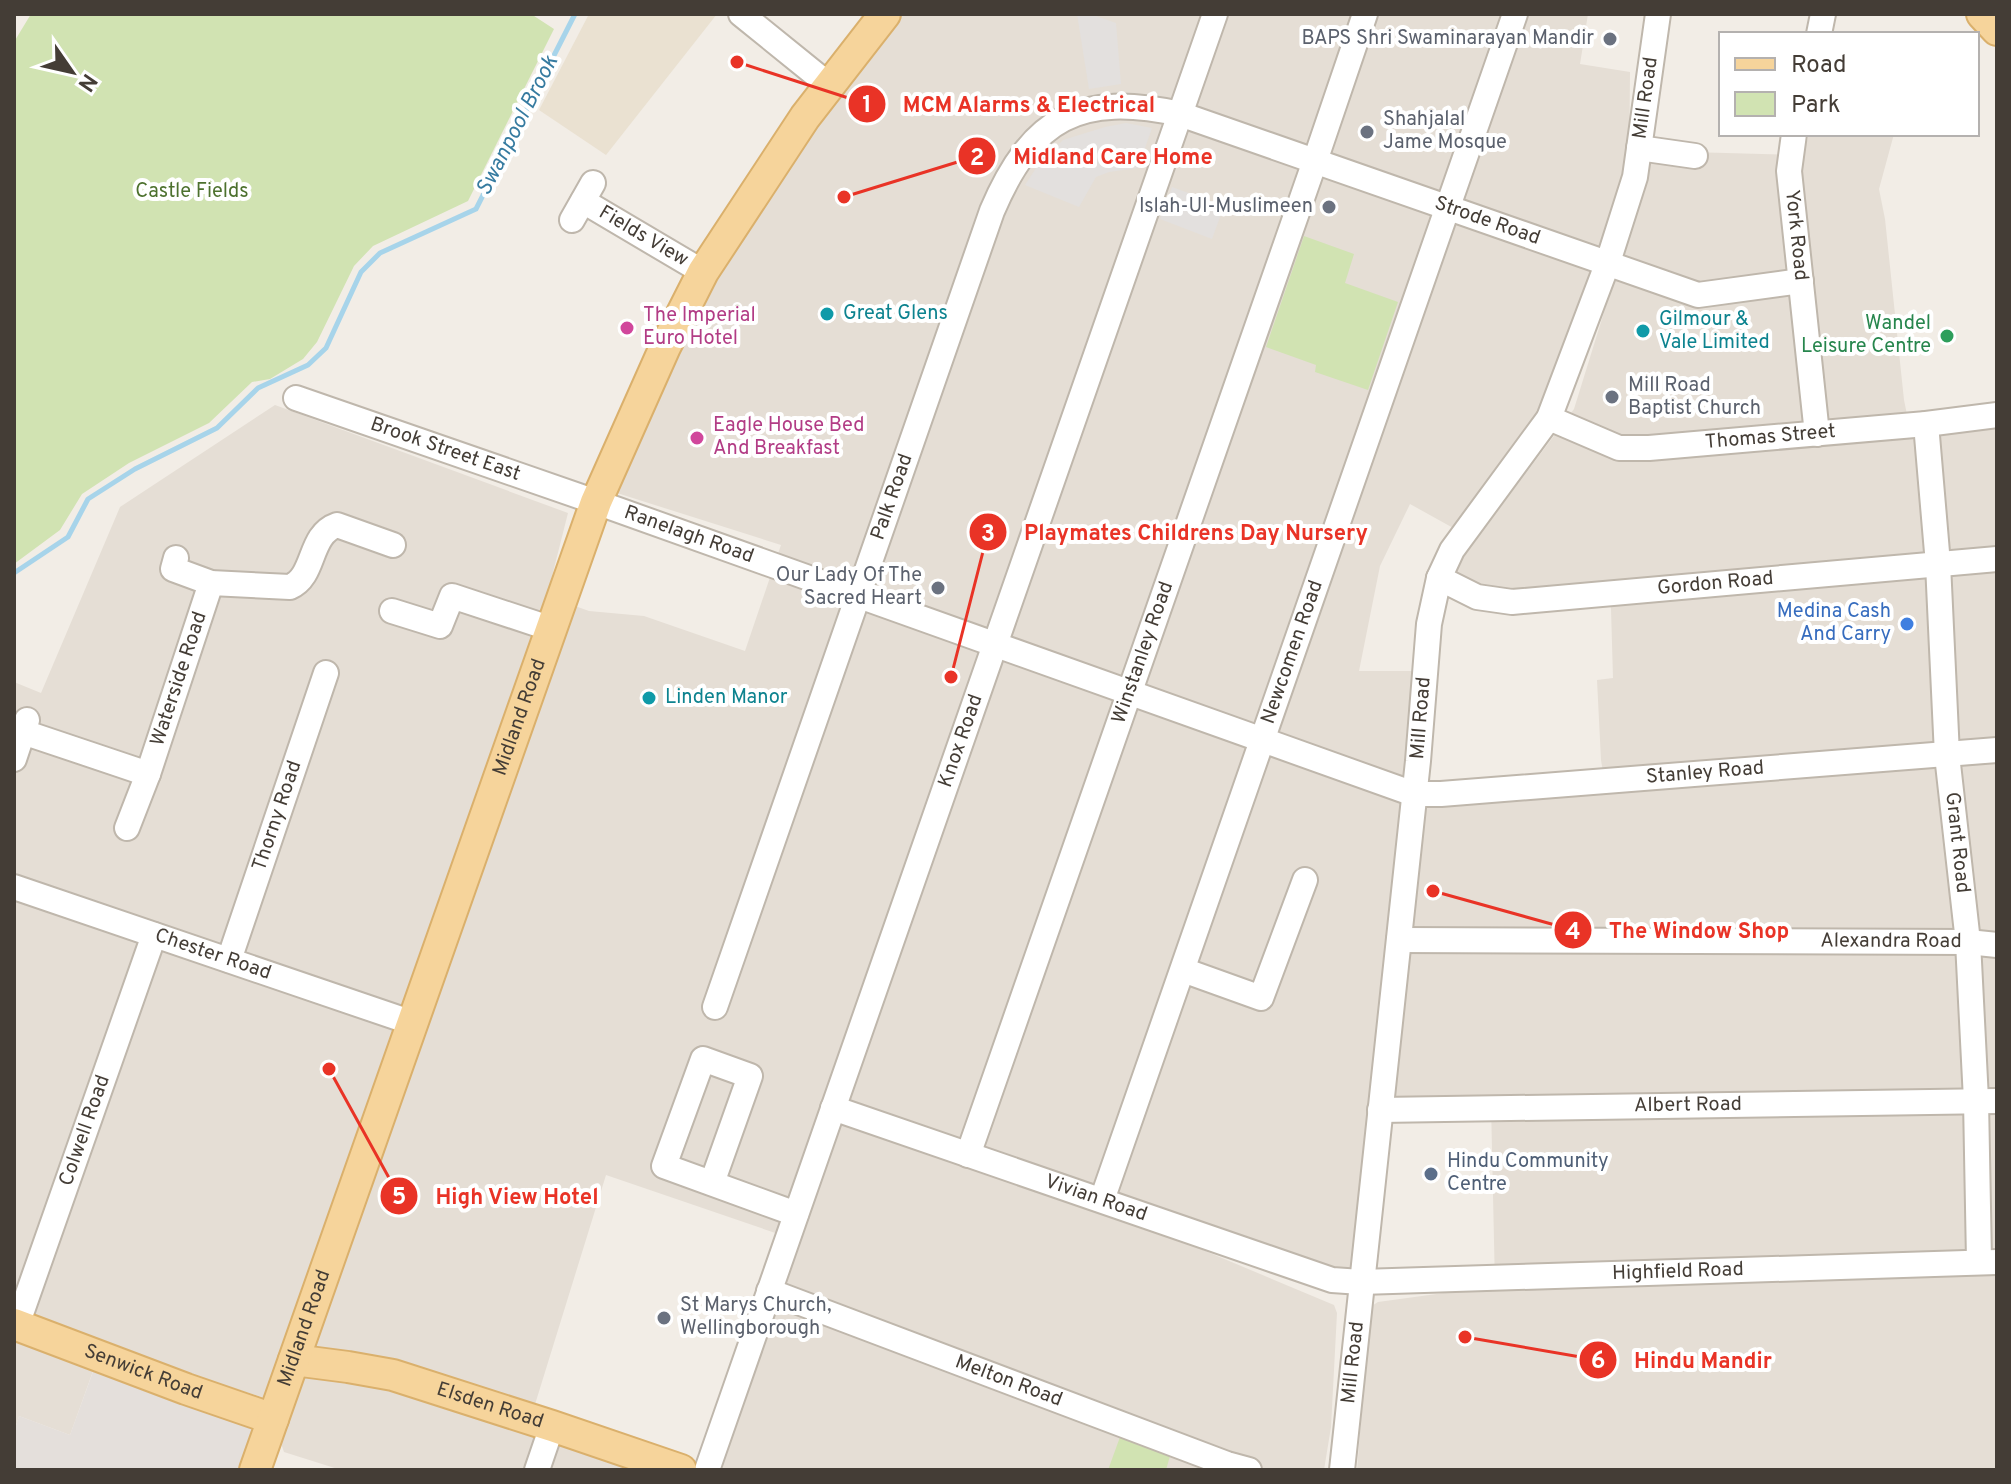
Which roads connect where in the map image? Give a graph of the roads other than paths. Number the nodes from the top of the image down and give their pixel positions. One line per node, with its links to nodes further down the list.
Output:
1 (741, 14): 9 (street)
2 (885, 14): 9 (main road, Midland Road)
3 (1215, 14): 10 (street, Knox Road)
4 (1365, 14): 14 (street, Winstanley Road)
5 (1515, 14): 16 (street, Newcomen Road)
6 (1658, 14): 12 (street, Mill Road)
7 (1982, 14): 8 (main road)
8 (1997, 30)
9 (830, 86): 18 (main road, Midland Road)
10 (1180, 114): 14 (street, Strode Road); 32 (street, Palk Road); 35 (street, Knox Road)
11 (1794, 136): 19 (street, York Road)
12 (1639, 148): 13 (street); 17 (street, Mill Road)
13 (1695, 156)
14 (1315, 161): 16 (street, Strode Road); 37 (street, Winstanley Road)
15 (583, 201): 18 (street, Fields View)
16 (1449, 207): 17 (street, Strode Road); 38 (street, Newcomen Road)
17 (1608, 262): 19 (street, Strode Road); 22 (street, Mill Road)
18 (703, 272): 25 (main road, Midland Road)
19 (1801, 281): 24 (street, York Road)
20 (296, 398): 25 (street, Brook Street East)
21 (1997, 415): 23 (street, Thomas Street)
22 (1549, 418): 24 (street, Thomas Street); 30 (street, Mill Road)
23 (1926, 424): 24 (street, Thomas Street); 29 (street, Grant Road)
24 (1817, 434)
25 (596, 502): 32 (street, Ranelagh Road); 34 (main road, Midland Road)
26 (393, 545): 31 (street)
27 (176, 558): 31 (street)
28 (1997, 559): 29 (street, Gordon Road)
29 (1938, 564): 30 (street, Gordon Road); 40 (street, Grant Road)
30 (1439, 578): 43 (street, Mill Road)
31 (211, 583): 42 (street, Waterside Road)
32 (858, 596): 35 (street, Ranelagh Road); 53 (street, Palk Road)
33 (392, 611): 34 (street)
34 (552, 629): 54 (main road, Midland Road)
35 (995, 644): 37 (street, Ranelagh Road); 56 (street, Knox Road)
36 (326, 673): 51 (street, Thorny Road)
37 (1130, 692): 38 (street, Ranelagh Road); 58 (street, Winstanley Road)
38 (1263, 740): 43 (street, Ranelagh Road); 52 (street, Newcomen Road)
39 (1997, 750): 40 (street, Stanley Road)
40 (1947, 755): 43 (street, Stanley Road); 49 (street, Grant Road)
41 (14, 759): 42 (street, Waterside Road)
42 (148, 774): 44 (street, Waterside Road)
43 (1414, 794): 48 (street, Mill Road)
44 (127, 828)
45 (1305, 880): 52 (street)
46 (14, 887): 47 (street, Chester Road)
47 (154, 935): 51 (street, Chester Road); 65 (street, Colwell Road)
48 (1399, 940): 49 (street, Alexandra Road); 57 (street, Mill Road)
49 (1968, 942): 50 (street, Alexandra Road); 55 (street, Grant Road)
50 (1997, 945)
51 (229, 960): 54 (street, Chester Road)
52 (1183, 970): 60 (street, Newcomen Road)
53 (715, 1007)
54 (413, 1023): 66 (main road, Midland Road)
55 (1986, 1100): 57 (street, Albert Road); 62 (street, Grant Road)
56 (833, 1108): 58 (street, Vivian Road); 61 (street, Knox Road)
57 (1380, 1110): 63 (street, Mill Road)
58 (968, 1155): 60 (street, Vivian Road)
59 (712, 1183): 59 (street); 61 (street)
60 (1102, 1200): 63 (street, Vivian Road)
61 (796, 1214): 64 (street, Knox Road)
62 (1988, 1262): 63 (street, Highfield Road)
63 (1361, 1282): 74 (street, Mill Road)
64 (769, 1291): 72 (street, Knox Road); 73 (street, Melton Road)
65 (16, 1324): 67 (main road, Senwick Road)
66 (294, 1360): 67 (main road, Midland Road); 68 (main road, Elsden Road)
67 (273, 1419): 69 (main road, Midland Road)
68 (552, 1426): 70 (street); 71 (main road, Elsden Road)
69 (255, 1470)
70 (537, 1470)
71 (681, 1470)
72 (707, 1470)
73 (1249, 1470)
74 (1342, 1470)

